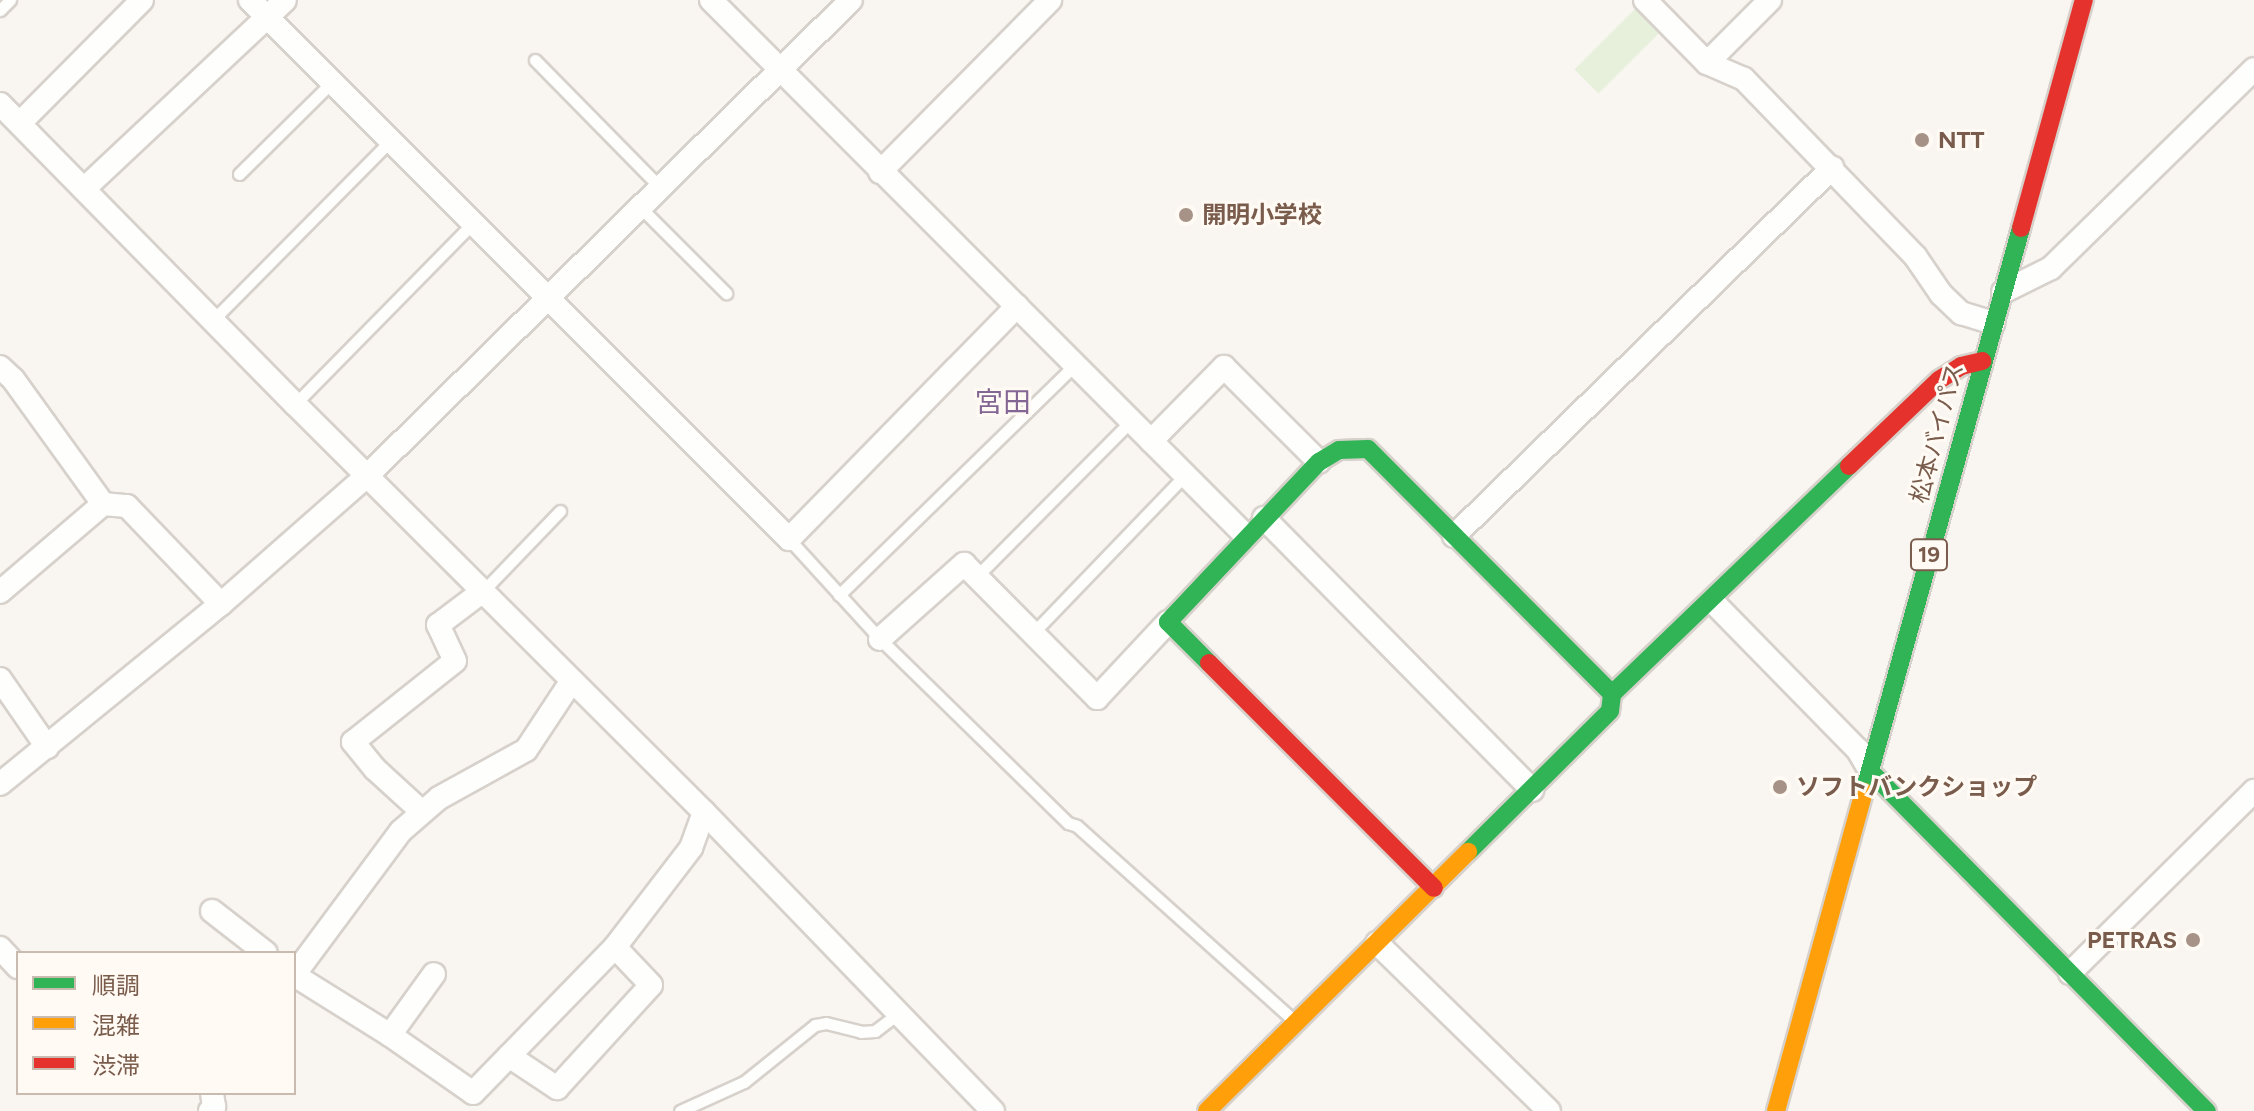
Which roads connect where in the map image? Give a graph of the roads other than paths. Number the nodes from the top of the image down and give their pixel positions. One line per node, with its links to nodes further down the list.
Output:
1 (10, 0): 11 (lane)
2 (142, 0): 19 (street)
3 (250, 0): 12 (street)
4 (285, 0): 12 (street)
5 (711, 0): 16 (street)
6 (851, 0): 16 (street)
7 (1050, 0): 22 (street)
8 (1645, 0): 14 (street)
9 (1770, 0): 14 (street)
10 (2084, 0): 28 (main road, 松本バイパス / 19)
11 (0, 10)
12 (267, 18): 17 (street); 25 (street)
13 (535, 60): 24 (lane)
14 (1707, 63): 21 (street)
15 (2254, 69): 28 (street)
16 (780, 72): 22 (street); 24 (street)
17 (332, 82): 20 (street); 23 (lane)
18 (0, 104): 19 (street)
19 (20, 123): 25 (street)
20 (391, 140): 27 (street); 32 (lane)
21 (1832, 168): 33 (street); 47 (street)
22 (880, 172): 31 (street)
23 (239, 174)
24 (660, 187): 26 (street)
25 (85, 188): 32 (street)
26 (640, 206): 29 (lane); 30 (street)
27 (473, 223): 30 (street); 37 (lane)
28 (2003, 292): 33 (main road, 松本バイパス / 19)
29 (726, 293)
30 (549, 297): 41 (street); 48 (street)
31 (1017, 306): 35 (street); 48 (street)
32 (212, 321): 37 (street)
33 (1994, 323): 34 (main road, 松本バイパス / 19)
34 (1982, 361): 53 (main road); 62 (main road, 松本バイパス / 19)
35 (1075, 365): 38 (street); 52 (lane)
36 (0, 367): 43 (street)
37 (295, 404): 41 (street)
38 (1131, 421): 39 (street); 49 (lane)
39 (1151, 441): 40 (street); 42 (street)
40 (1319, 462): 45 (main road); 47 (main road)
41 (368, 475): 50 (street); 54 (street)
42 (1185, 475): 46 (street); 56 (lane)
43 (103, 504): 51 (street); 54 (street)
44 (560, 511): 50 (lane)
45 (1264, 518): 46 (main road); 64 (street)
46 (1246, 536): 55 (main road)
47 (1454, 536): 60 (main road)
48 (789, 539): 52 (lane)
49 (976, 577): 56 (street); 57 (street)
50 (483, 591): 59 (street); 66 (street)
51 (0, 592)
52 (839, 595): 57 (lane)
53 (1712, 601): 60 (main road); 62 (street)
54 (221, 604): 61 (street)
55 (1168, 622): 56 (street); 68 (main road)
56 (1033, 633)
57 (880, 639): 80 (lane)
58 (0, 679): 61 (street)
59 (571, 682): 66 (street); 67 (street)
60 (1612, 694): 64 (main road)
61 (47, 747): 63 (street)
62 (1870, 771): 76 (main road); 87 (main road, 松本バイパス / 19)
63 (0, 784)
64 (1532, 790): 68 (main road)
65 (2254, 791): 76 (street)
66 (421, 811): 75 (street)
67 (704, 812): 71 (street); 79 (street)
68 (1434, 888): 70 (main road)
69 (212, 911): 73 (street)
70 (1377, 943): 80 (main road); 86 (street)
71 (615, 947): 82 (street); 82 (street)
72 (0, 948): 74 (street)
73 (263, 951)
74 (16, 965)
75 (296, 972)
76 (2070, 973): 88 (main road)
77 (434, 974): 81 (street)
78 (296, 976): 81 (street)
79 (899, 1013): 83 (lane); 84 (street)
80 (1297, 1023): 85 (main road)
81 (390, 1035): 82 (street)
82 (509, 1056)
83 (680, 1111)
84 (993, 1111)
85 (1207, 1111)
86 (1549, 1111)
87 (1776, 1111)
88 (2207, 1111)

